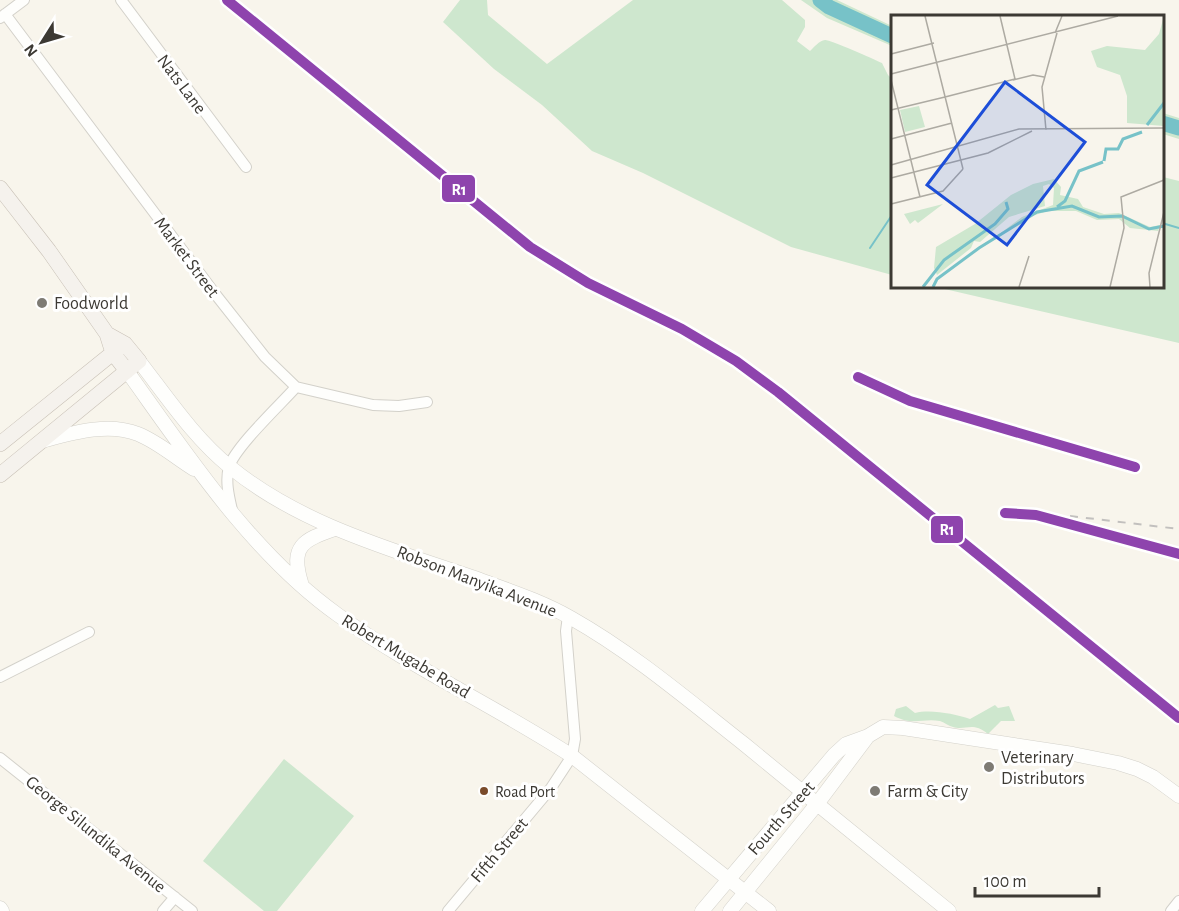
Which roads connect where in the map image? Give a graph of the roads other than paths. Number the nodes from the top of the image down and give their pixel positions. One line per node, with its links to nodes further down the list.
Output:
1 (24, 0): 3 (street, Market Street)
2 (120, 0): 4 (street, Nats Lane)
3 (2, 16): 9 (street, Market Street)
4 (246, 167)
5 (0, 188): 6 (main road, Robert Mugabe Road)
6 (119, 348): 7 (main road, Robson Manyika Avenue); 8 (main road, Robert Mugabe Road); 12 (main road)
7 (139, 361): 8 (main road); 13 (main road, Robson Manyika Avenue)
8 (127, 371): 11 (main road); 14 (main road, Robert Mugabe Road)
9 (296, 387): 10 (street); 13 (street)
10 (427, 402)
11 (41, 442): 14 (main road); 15 (main road)
12 (0, 444)
13 (229, 467): 16 (street); 17 (main road, Robson Manyika Avenue)
14 (201, 473): 16 (main road, Robert Mugabe Road)
15 (0, 475)
16 (232, 510): 18 (main road, Robert Mugabe Road)
17 (335, 529): 18 (main road); 19 (main road, Robson Manyika Avenue)
18 (302, 584): 23 (main road, Robert Mugabe Road)
19 (568, 616): 23 (street); 25 (main road, Robson Manyika Avenue)
20 (89, 632): 21 (street)
21 (0, 677)
22 (868, 736): 25 (main road, Fourth Street); 26 (main road, Fourth Street); 27 (main road)
23 (572, 756): 28 (main road, Robert Mugabe Road); 34 (street, Fifth Street)
24 (0, 758): 30 (street, George Silundika Avenue)
25 (803, 793): 27 (main road, Robson Manyika Avenue); 28 (main road, Fourth Street)
26 (1179, 796)
27 (817, 804): 29 (main road); 38 (main road, Robson Manyika Avenue)
28 (728, 879): 29 (main road, Robert Mugabe Road); 35 (main road, Fourth Street)
29 (745, 891): 36 (main road); 37 (main road, Robert Mugabe Road)
30 (175, 897): 32 (street); 33 (street, George Silundika Avenue)
31 (1179, 901): 39 (street)
32 (163, 911)
33 (192, 911)
34 (448, 911)
35 (702, 911)
36 (730, 911)
37 (769, 911)
38 (949, 911)
39 (1171, 911)

